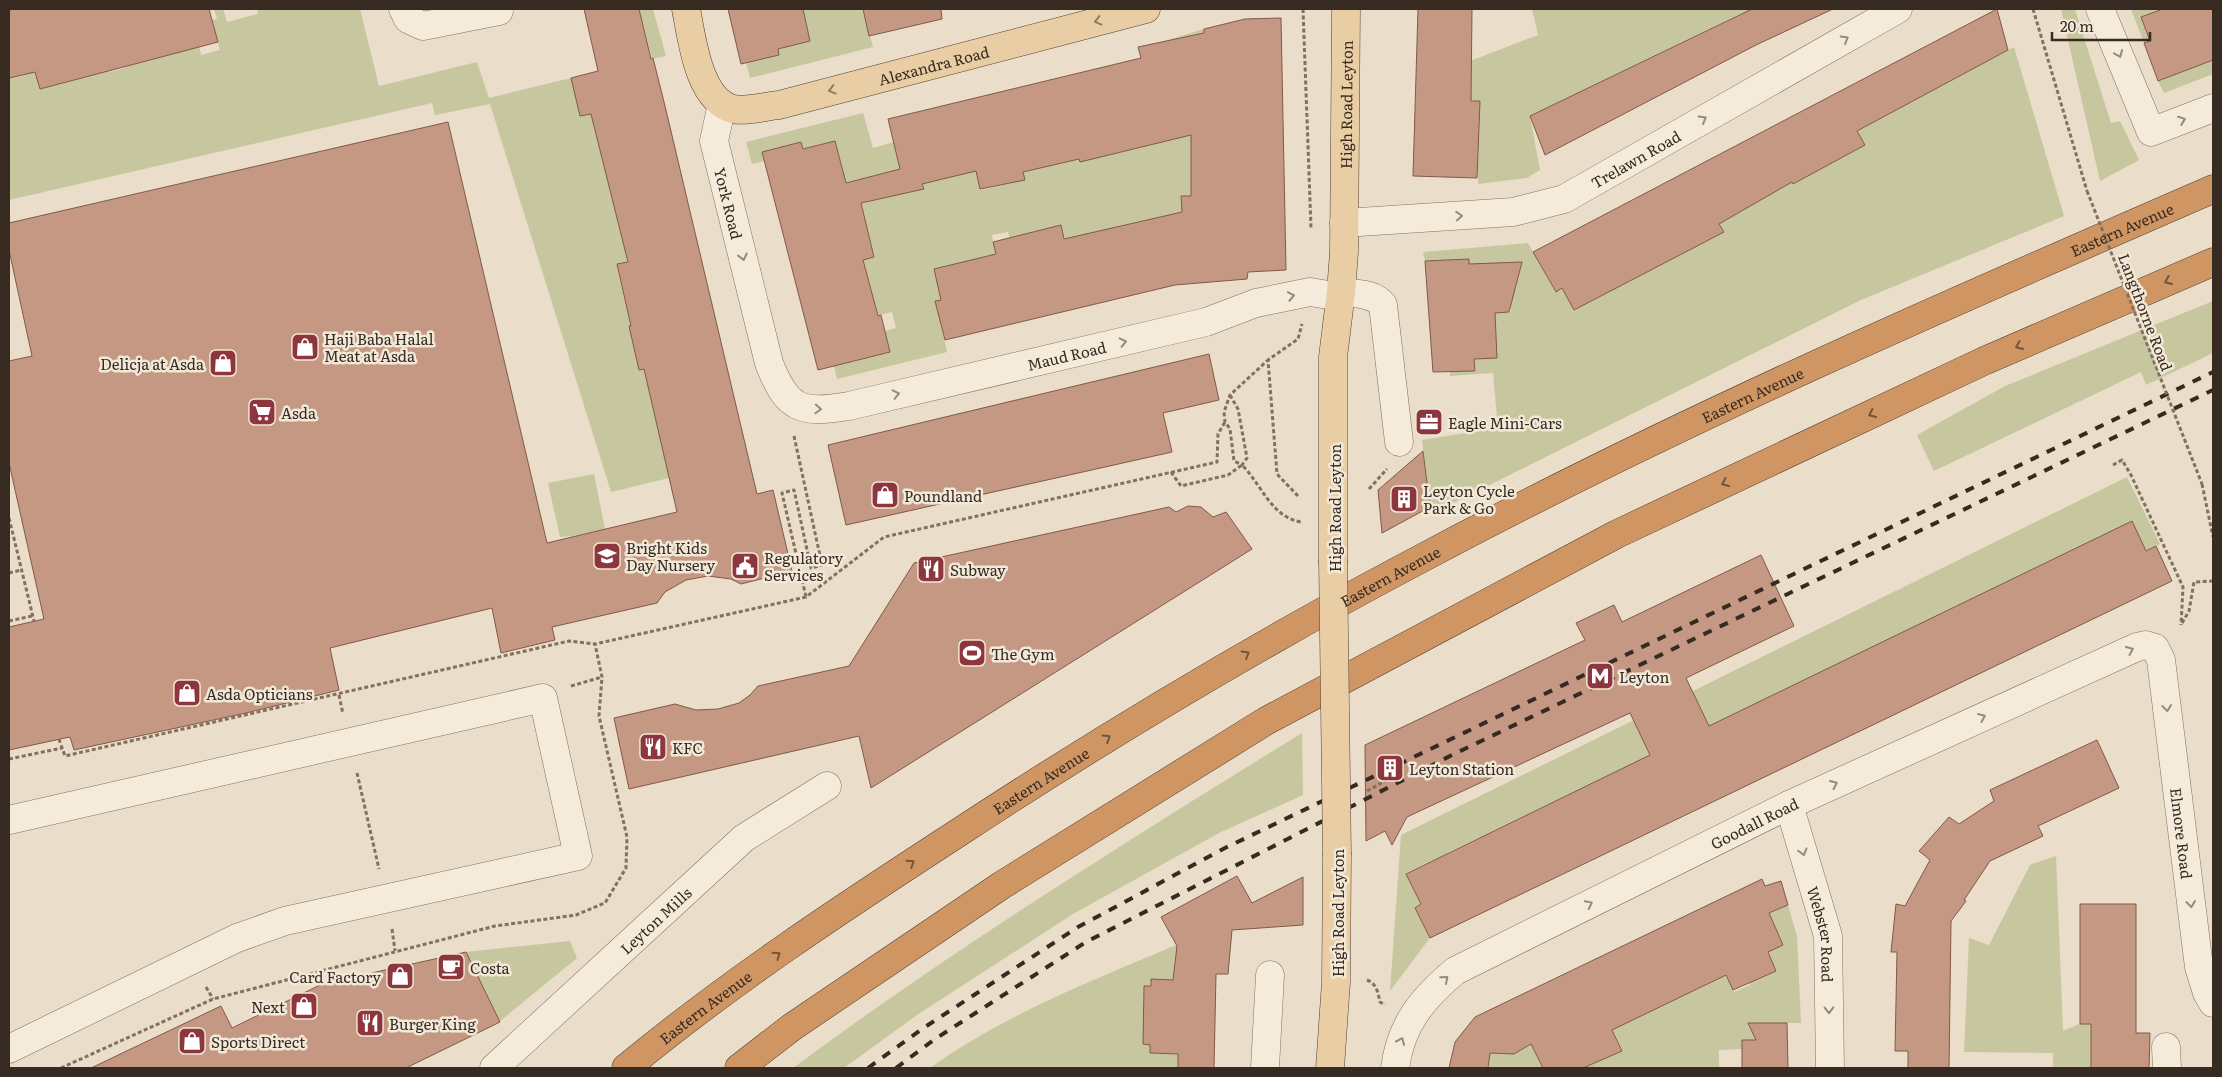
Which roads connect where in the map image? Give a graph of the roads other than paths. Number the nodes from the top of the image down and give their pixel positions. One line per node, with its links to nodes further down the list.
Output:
1 (403, 9): 7 (street)
2 (686, 9): 8 (main road)
3 (1146, 9): 8 (main road, Alexandra Road, one-way to 8)
4 (1346, 9): 11 (main road, High Road Leyton)
5 (1898, 9): 11 (street, Trelawn Road, one-way to 5)
6 (2100, 9): 9 (street, one-way to 9)
7 (499, 11)
8 (722, 104): 14 (street, York Road, one-way to 14)
9 (2213, 108)
10 (2213, 189): 24 (highway, Eastern Avenue, one-way to 10)
11 (1344, 223): 13 (main road, High Road Leyton)
12 (2213, 262): 25 (highway, one-way to 25)
13 (1341, 294): 14 (street, Maud Road, one-way to 13); 15 (street, Maud Road); 27 (main road, High Road Leyton, bridge)
14 (790, 401)
15 (1394, 454)
16 (2161, 660): 18 (street, Goodall Road, one-way to 16); 21 (street, Elmore Road, one-way to 21)
17 (827, 786): 23 (street, Leyton Mills)
18 (1789, 805): 28 (street, Goodall Road, one-way to 18); 29 (street, Webster Road, one-way to 29)
19 (9, 820): 22 (street)
20 (1270, 975): 26 (street)
21 (2213, 1003)
22 (9, 1049)
23 (494, 1068)
24 (626, 1068)
25 (739, 1068)
26 (1265, 1068)
27 (1330, 1068)
28 (1395, 1068)
29 (1830, 1068)

